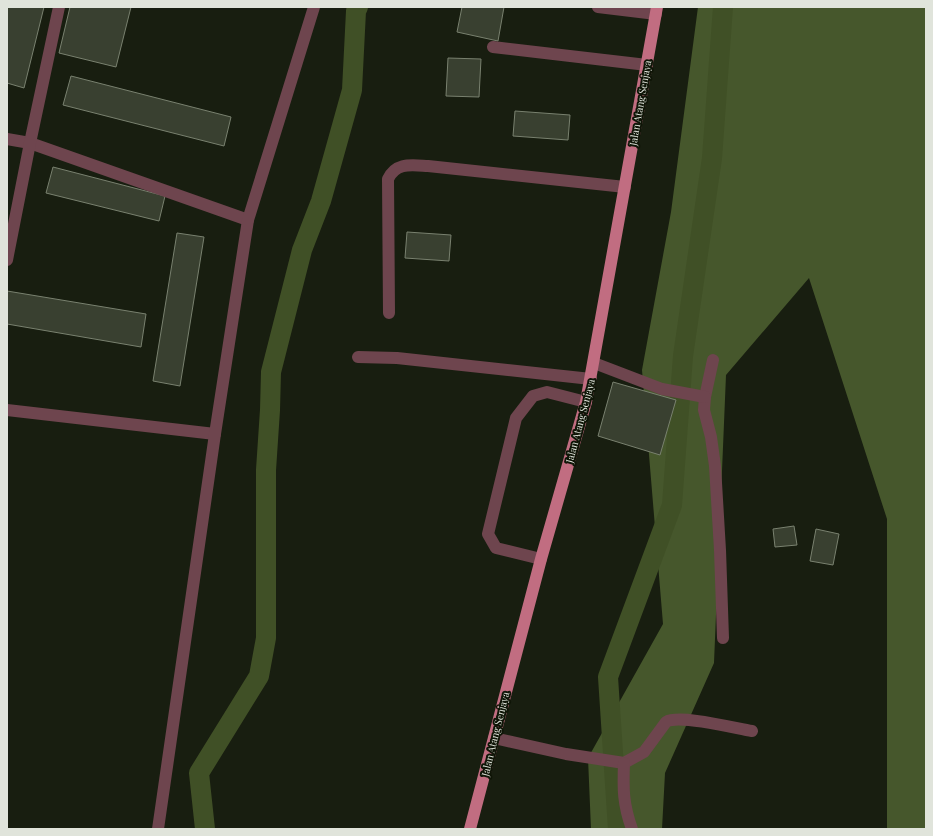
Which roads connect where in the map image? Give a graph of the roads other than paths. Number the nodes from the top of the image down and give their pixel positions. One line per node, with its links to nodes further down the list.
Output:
1 (59, 7): 8 (street)
2 (314, 7): 10 (street)
3 (598, 7): 4 (street)
4 (657, 10): 6 (main road, Jalan Atang Senjaya)
5 (493, 47): 6 (street)
6 (647, 65): 9 (main road, Jalan Atang Senjaya)
7 (7, 139): 8 (street)
8 (30, 143): 10 (street); 11 (street)
9 (625, 187): 12 (street); 15 (main road, Jalan Atang Senjaya)
10 (248, 220): 20 (street)
11 (7, 260)
12 (389, 314)
13 (358, 357): 16 (street)
14 (713, 360): 17 (street)
15 (594, 362): 16 (main road, Jalan Atang Senjaya); 17 (street)
16 (591, 379): 18 (main road, Jalan Atang Senjaya)
17 (699, 396): 22 (street)
18 (586, 402): 21 (main road, Jalan Atang Senjaya); 21 (street)
19 (7, 410): 20 (street)
20 (215, 434): 26 (street)
21 (541, 559): 24 (main road, Jalan Atang Senjaya)
22 (724, 638)
23 (752, 732): 25 (street)
24 (494, 738): 25 (street); 27 (main road, Jalan Atang Senjaya)
25 (621, 762): 28 (street)
26 (158, 829)
27 (470, 829)
28 (632, 829)

